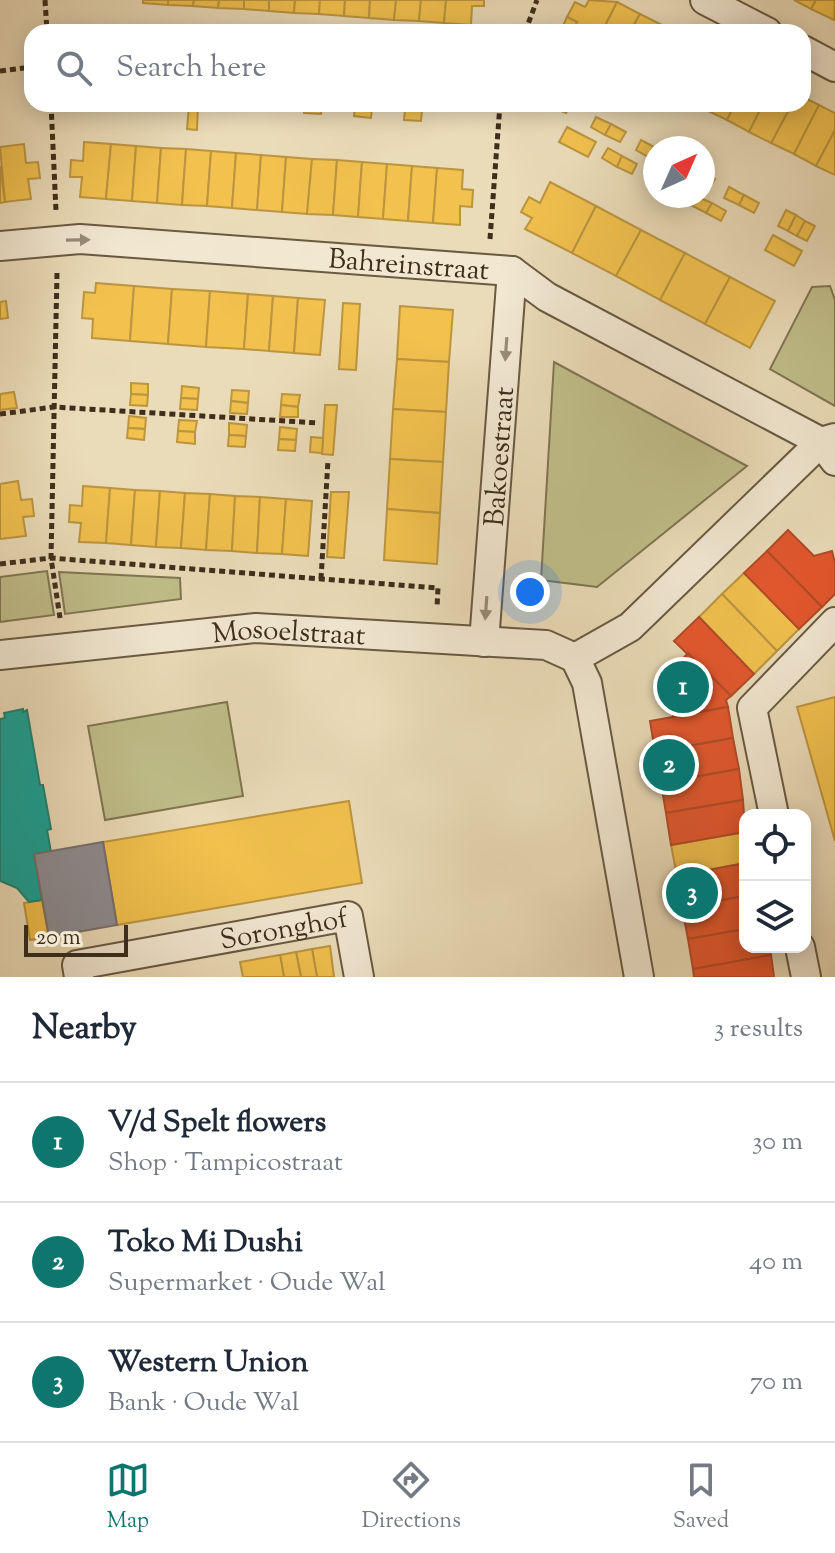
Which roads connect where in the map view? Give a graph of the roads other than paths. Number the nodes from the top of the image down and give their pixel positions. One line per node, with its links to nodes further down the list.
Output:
1 (705, 0): 2 (street)
2 (752, 24)
3 (811, 54): 4 (street)
4 (835, 67)
5 (0, 246): 6 (street, Bahreinstraat, one-way to 6)
6 (500, 270): 7 (street, Bahreinstraat); 9 (street, Bakoestraat, one-way to 9)
7 (830, 447): 11 (street)
8 (835, 622): 12 (street)
9 (484, 642): 10 (street, Mosoelstraat); 11 (street, Mosoelstraat)
10 (0, 655)
11 (575, 658): 16 (street)
12 (773, 809)
13 (801, 953): 17 (street)
14 (79, 977): 15 (street, Soronghof)
15 (359, 977)
16 (639, 977)
17 (806, 977)

